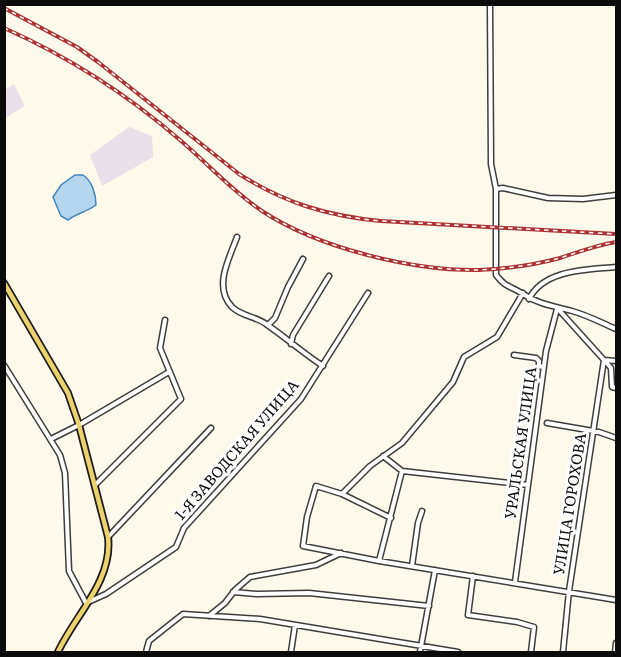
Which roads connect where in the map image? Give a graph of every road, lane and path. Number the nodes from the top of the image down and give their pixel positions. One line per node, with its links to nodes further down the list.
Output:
1 (490, 4): 2 (street)
2 (496, 189): 3 (street); 10 (street)
3 (616, 195)
4 (237, 237): 14 (street)
5 (303, 260): 14 (street)
6 (616, 267): 11 (street)
7 (329, 276): 16 (street)
8 (4, 283): 26 (main road)
9 (369, 293): 21 (street, 1-Я ЗАВОДСКАЯ УЛИЦА)
10 (523, 293): 11 (street); 31 (street)
11 (529, 299): 12 (street)
12 (557, 309): 15 (street); 18 (street); 22 (street, УРАЛЬСКАЯ УЛИЦА)
13 (165, 320): 23 (street)
14 (268, 325): 16 (street)
15 (616, 329)
16 (291, 344): 21 (street)
17 (514, 355): 22 (street)
18 (604, 360): 19 (street); 24 (street); 28 (street, УЛИЦА ГОРОХОВА)
19 (616, 361)
20 (4, 365): 30 (street)
21 (323, 366): 49 (street, 1-Я ЗАВОДСКАЯ УЛИЦА)
22 (543, 367): 34 (street, УРАЛЬСКАЯ УЛИЦА)
23 (169, 372): 26 (street); 33 (street)
24 (616, 388)
25 (547, 423): 28 (street)
26 (79, 425): 30 (street); 33 (main road)
27 (211, 428): 38 (street)
28 (594, 431): 29 (street); 45 (street, УЛИЦА ГОРОХОВА)
29 (616, 438)
30 (51, 439): 49 (street)
31 (383, 456): 32 (street); 35 (street)
32 (402, 471): 34 (street); 37 (street)
33 (95, 485): 38 (main road)
34 (528, 485): 44 (street, УРАЛЬСКАЯ УЛИЦА)
35 (342, 494): 37 (street); 39 (street)
36 (422, 511): 41 (street)
37 (390, 518): 40 (street)
38 (108, 537): 49 (main road)
39 (342, 553): 40 (street); 46 (street)
40 (379, 561): 41 (street)
41 (412, 566): 42 (street)
42 (435, 570): 43 (street); 50 (street)
43 (473, 576): 44 (street); 60 (street)
44 (515, 582): 45 (street)
45 (569, 591): 48 (street); 61 (street, УЛИЦА ГОРОХОВА)
46 (233, 592): 50 (street); 51 (street)
47 (616, 593): 48 (street)
48 (616, 600)
49 (86, 603): 55 (main road)
50 (429, 606): 54 (street)
51 (209, 616): 52 (street); 56 (street)
52 (295, 625): 54 (street); 57 (street)
53 (616, 643): 62 (street)
54 (421, 646): 58 (street); 59 (street)
55 (58, 652)
56 (146, 652)
57 (291, 652)
58 (420, 652)
59 (458, 652)
60 (531, 652)
61 (563, 652)
62 (615, 652)

